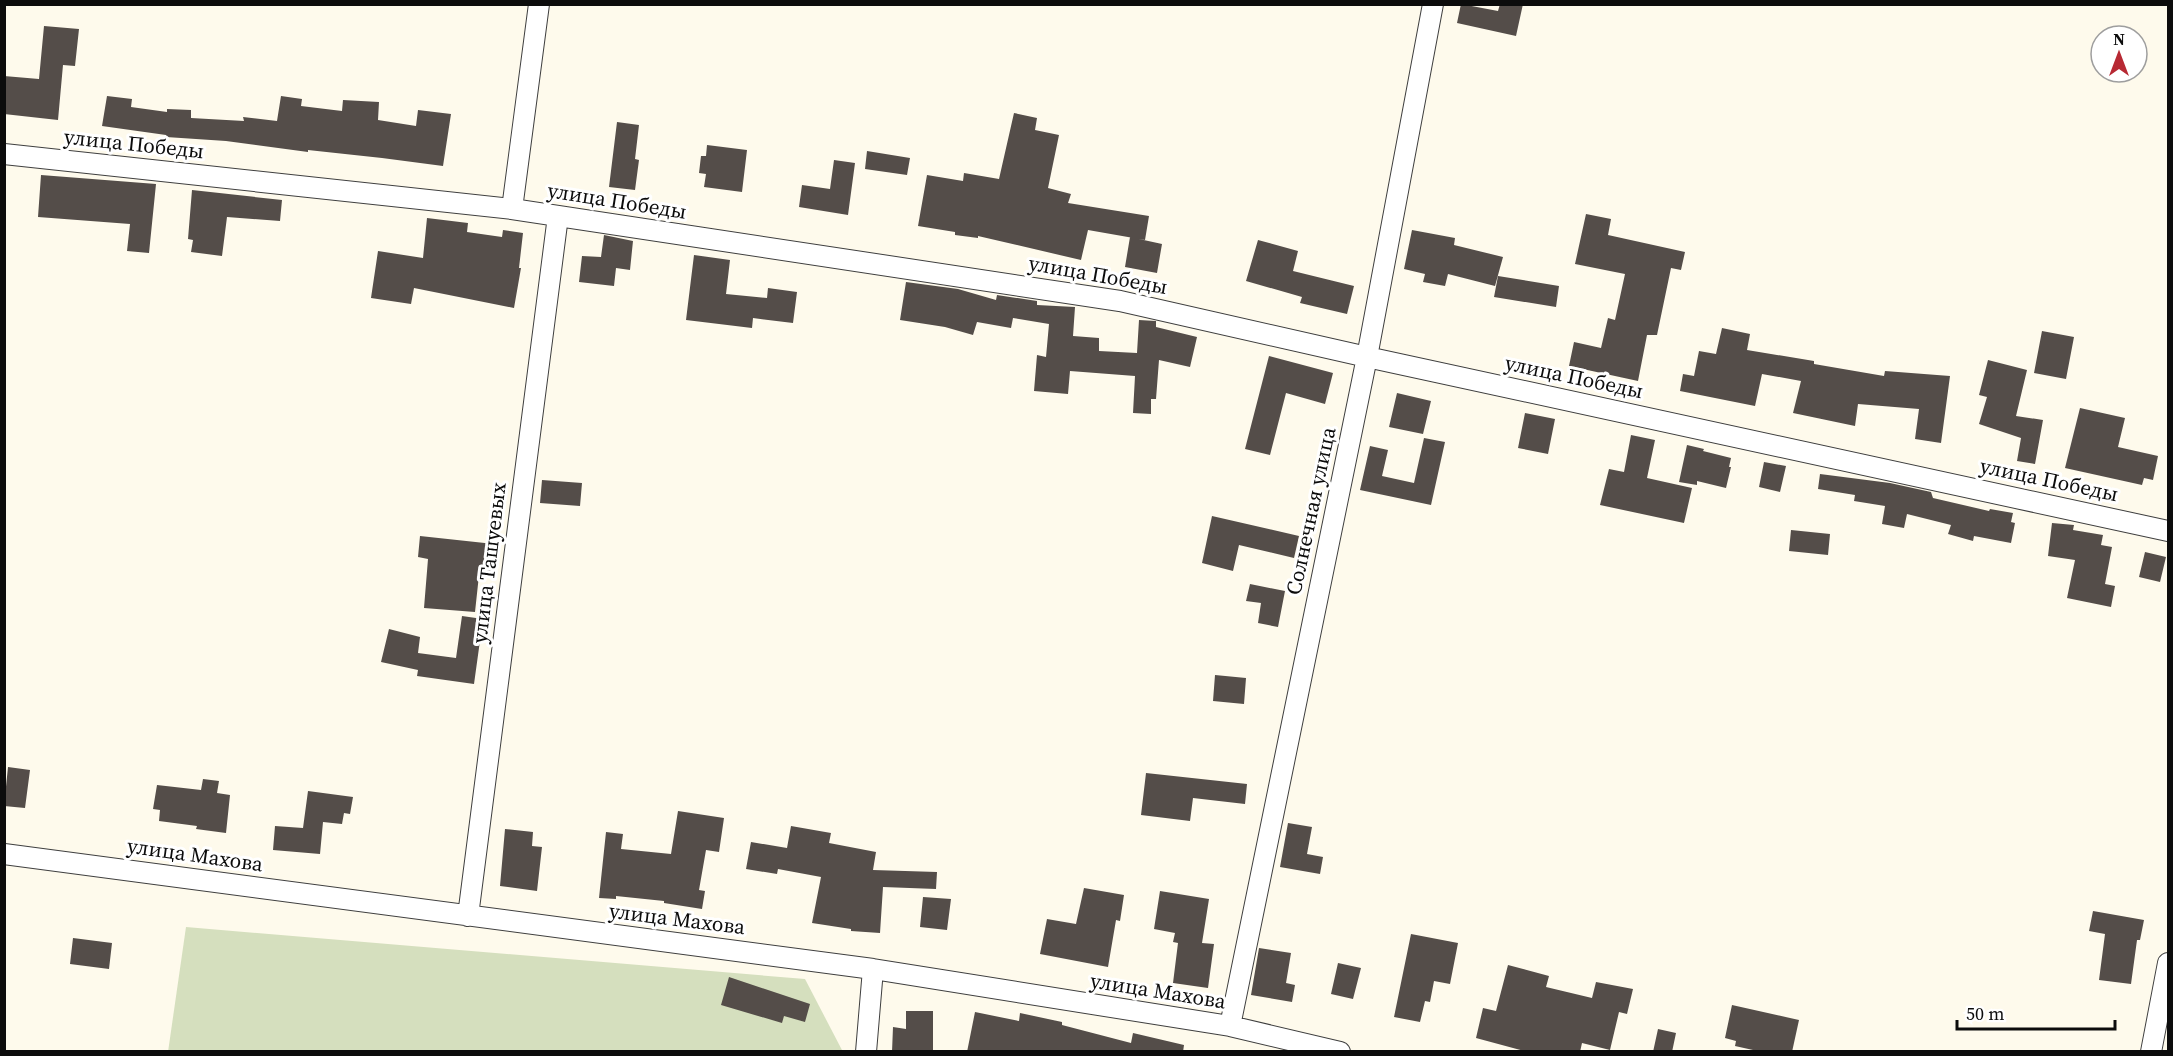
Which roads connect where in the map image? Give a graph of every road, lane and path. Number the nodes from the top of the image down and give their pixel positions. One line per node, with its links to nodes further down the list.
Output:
1 (539, 4): 4 (street)
2 (1433, 4): 6 (street, Солнечная улица)
3 (4, 154): 4 (street, улица Победы)
4 (512, 209): 5 (street, улица Победы)
5 (558, 216): 6 (street, улица Победы); 9 (street, улица Ташуевых)
6 (1367, 357): 7 (street, улица Победы); 12 (street, Солнечная улица)
7 (2169, 531)
8 (4, 854): 9 (street, улица Махова)
9 (468, 916): 11 (street, улица Махова)
10 (2169, 963): 15 (street)
11 (873, 969): 12 (street, улица Махова); 13 (street)
12 (1230, 1026): 14 (street, улица Махова)
13 (866, 1052)
14 (1340, 1052)
15 (2151, 1052)

